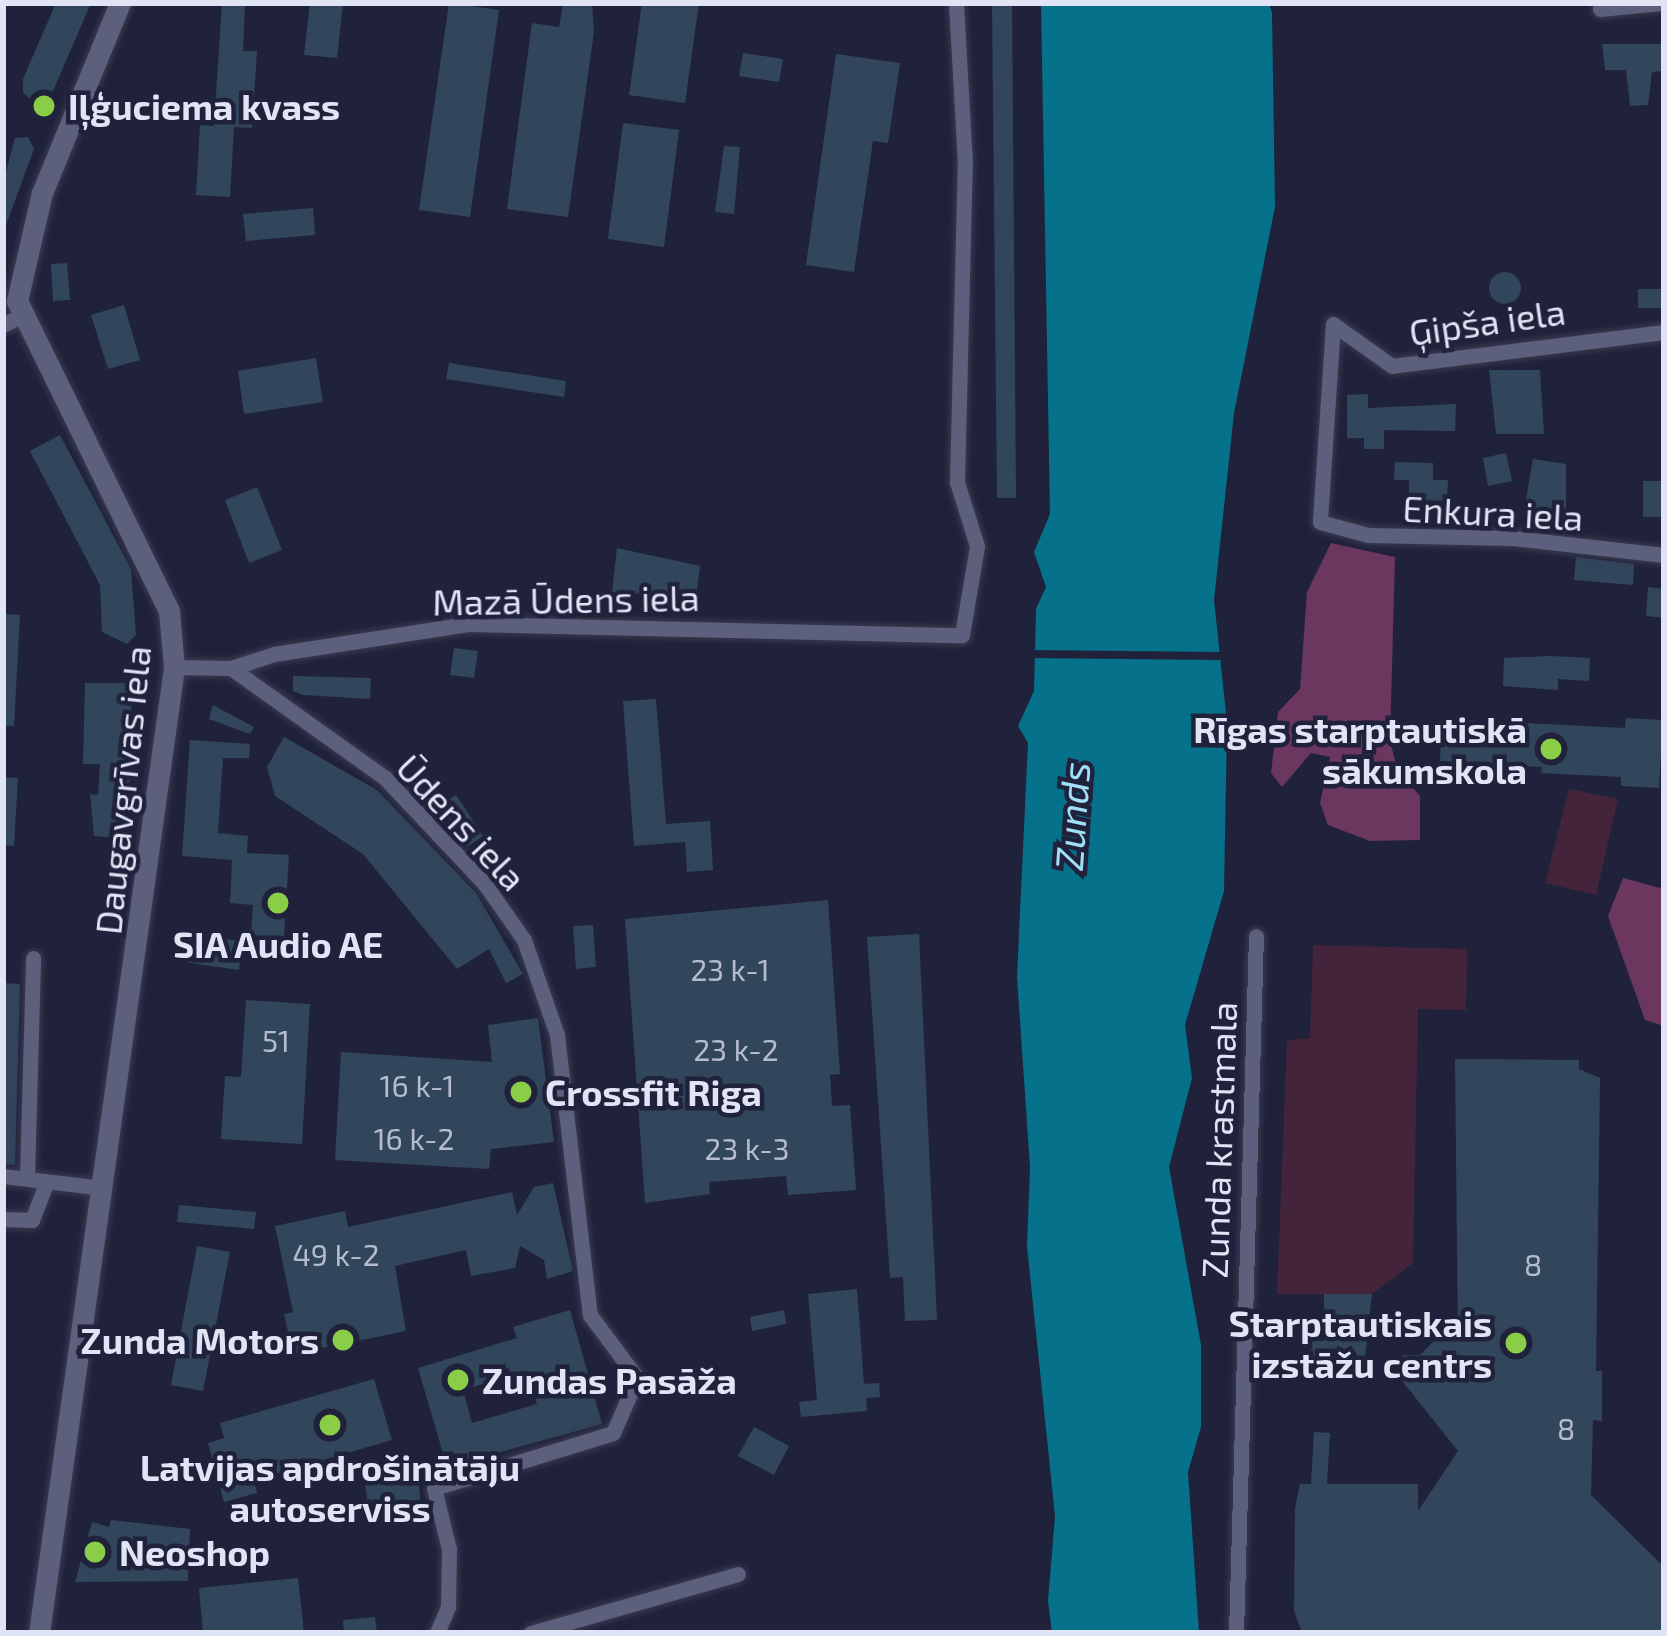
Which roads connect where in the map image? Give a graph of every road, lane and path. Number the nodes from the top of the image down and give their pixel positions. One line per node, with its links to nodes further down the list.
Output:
1 (120, 3): 5 (main road, Daugavgrīvas iela)
2 (956, 3): 10 (street, Mazā Ūdens iela)
3 (1661, 3): 4 (street)
4 (1600, 9)
5 (11, 321): 9 (main road, Daugavgrīvas iela)
6 (1664, 332): 7 (street, Ģipša iela)
7 (1320, 522): 8 (street, Enkura iela)
8 (1664, 555)
9 (175, 667): 10 (street, Mazā Ūdens iela); 16 (main road, Daugavgrīvas iela)
10 (231, 668): 20 (street, Ūdens iela)
11 (1256, 936): 22 (street, Zunda krastmala)
12 (33, 958): 14 (street)
13 (3, 1176): 14 (street)
14 (27, 1178): 15 (street)
15 (45, 1186): 16 (street); 17 (street)
16 (103, 1188): 19 (main road, Daugavgrīvas iela)
17 (3, 1220)
18 (738, 1574): 21 (street)
19 (39, 1633)
20 (436, 1633)
21 (531, 1633)
22 (1236, 1633)

